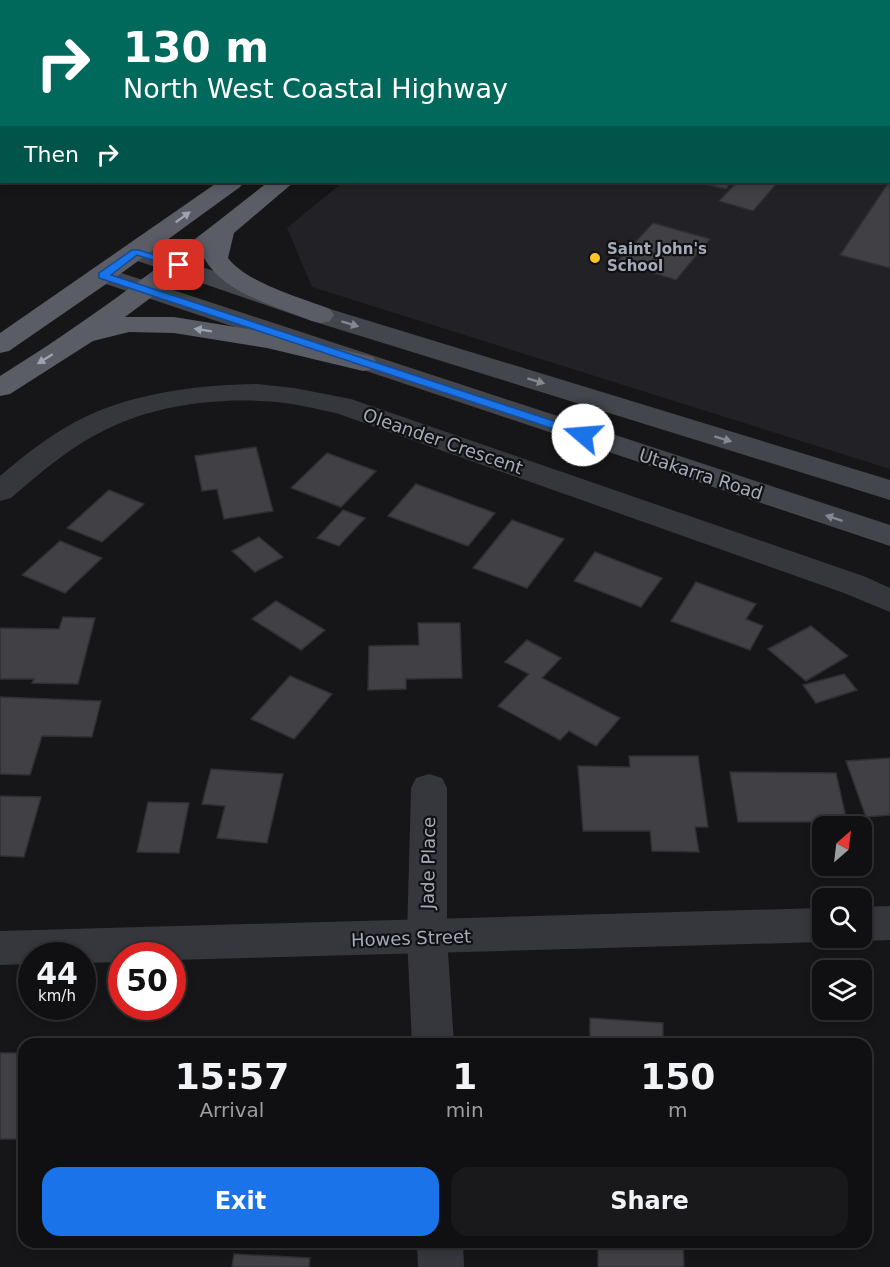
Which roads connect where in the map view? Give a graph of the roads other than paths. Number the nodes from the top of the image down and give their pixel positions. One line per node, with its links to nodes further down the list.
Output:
1 (231, 183): 4 (highway, one-way to 1)
2 (281, 183): 3 (highway)
3 (222, 231): 5 (highway); 8 (highway)
4 (135, 252): 5 (main road); 6 (highway)
5 (179, 265): 7 (highway); 8 (main road)
6 (103, 275): 7 (main road, Utakarra Road); 10 (highway)
7 (145, 290): 9 (highway); 11 (main road, Utakarra Road)
8 (321, 315): 14 (main road, one-way to 14)
9 (81, 337): 11 (highway, one-way to 9); 12 (highway, one-way to 12)
10 (0, 345)
11 (363, 363): 15 (main road, Utakarra Road, one-way to 11)
12 (0, 388)
13 (0, 490): 16 (street, Oleander Crescent)
14 (890, 490)
15 (890, 536)
16 (890, 601)
17 (429, 788): 21 (street, Jade Place)
18 (890, 923): 19 (street)
19 (872, 924)
20 (812, 925): 21 (street, Howes Street)
21 (427, 937): 22 (street, Howes Street); 23 (street, Jade Place)
22 (0, 948)
23 (433, 1038)
24 (441, 1248): 25 (street)
25 (441, 1267)

